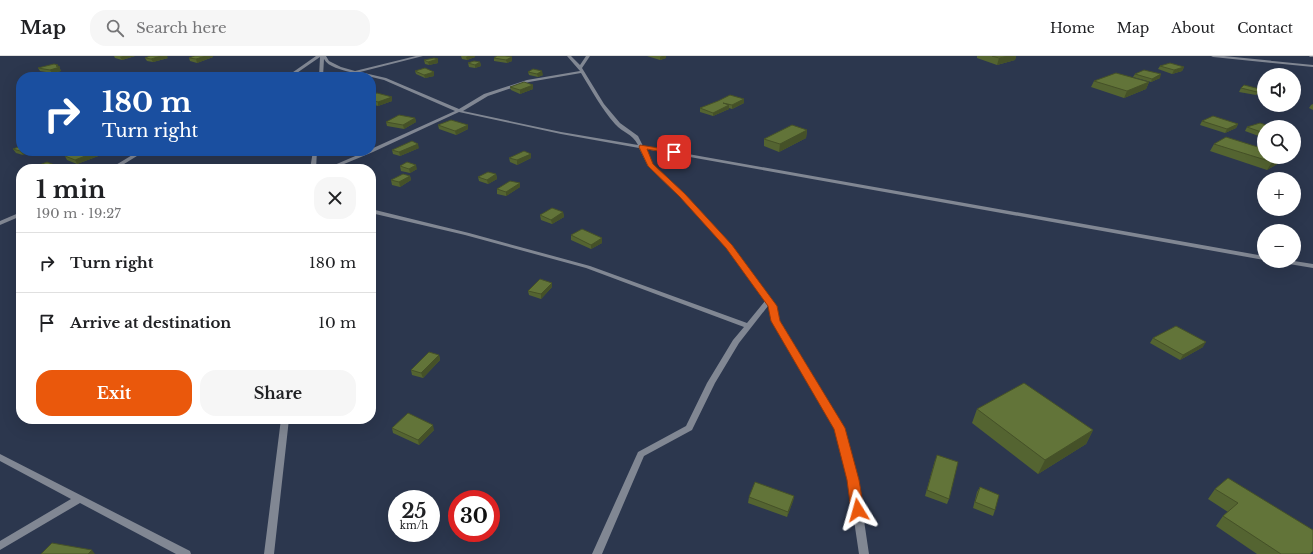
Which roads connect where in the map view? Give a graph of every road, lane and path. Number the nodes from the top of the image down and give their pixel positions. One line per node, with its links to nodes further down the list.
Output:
1 (319, 56): 9 (street)
2 (323, 56): 10 (street); 11 (street)
3 (421, 56): 11 (street)
4 (569, 56): 8 (street)
5 (588, 56): 8 (street)
6 (1213, 56): 7 (street)
7 (1313, 66)
8 (582, 70): 13 (street); 14 (street)
9 (295, 72)
10 (321, 72)
11 (355, 72)
12 (376, 77): 13 (street)
13 (459, 111): 14 (street); 15 (street)
14 (642, 147): 23 (street); 26 (street)
15 (376, 149)
16 (134, 156): 18 (street)
17 (359, 156): 19 (street)
18 (121, 164)
19 (340, 164)
20 (376, 212): 27 (street)
21 (16, 216): 22 (street)
22 (0, 223)
23 (1257, 257)
24 (1301, 264): 25 (street)
25 (1313, 266)
26 (768, 301): 27 (street); 35 (street)
27 (749, 326): 34 (street)
28 (284, 424): 33 (street)
29 (0, 457): 30 (street)
30 (80, 499): 31 (street); 32 (street)
31 (0, 546)
32 (186, 554)
33 (269, 554)
34 (597, 554)
35 (864, 554)

